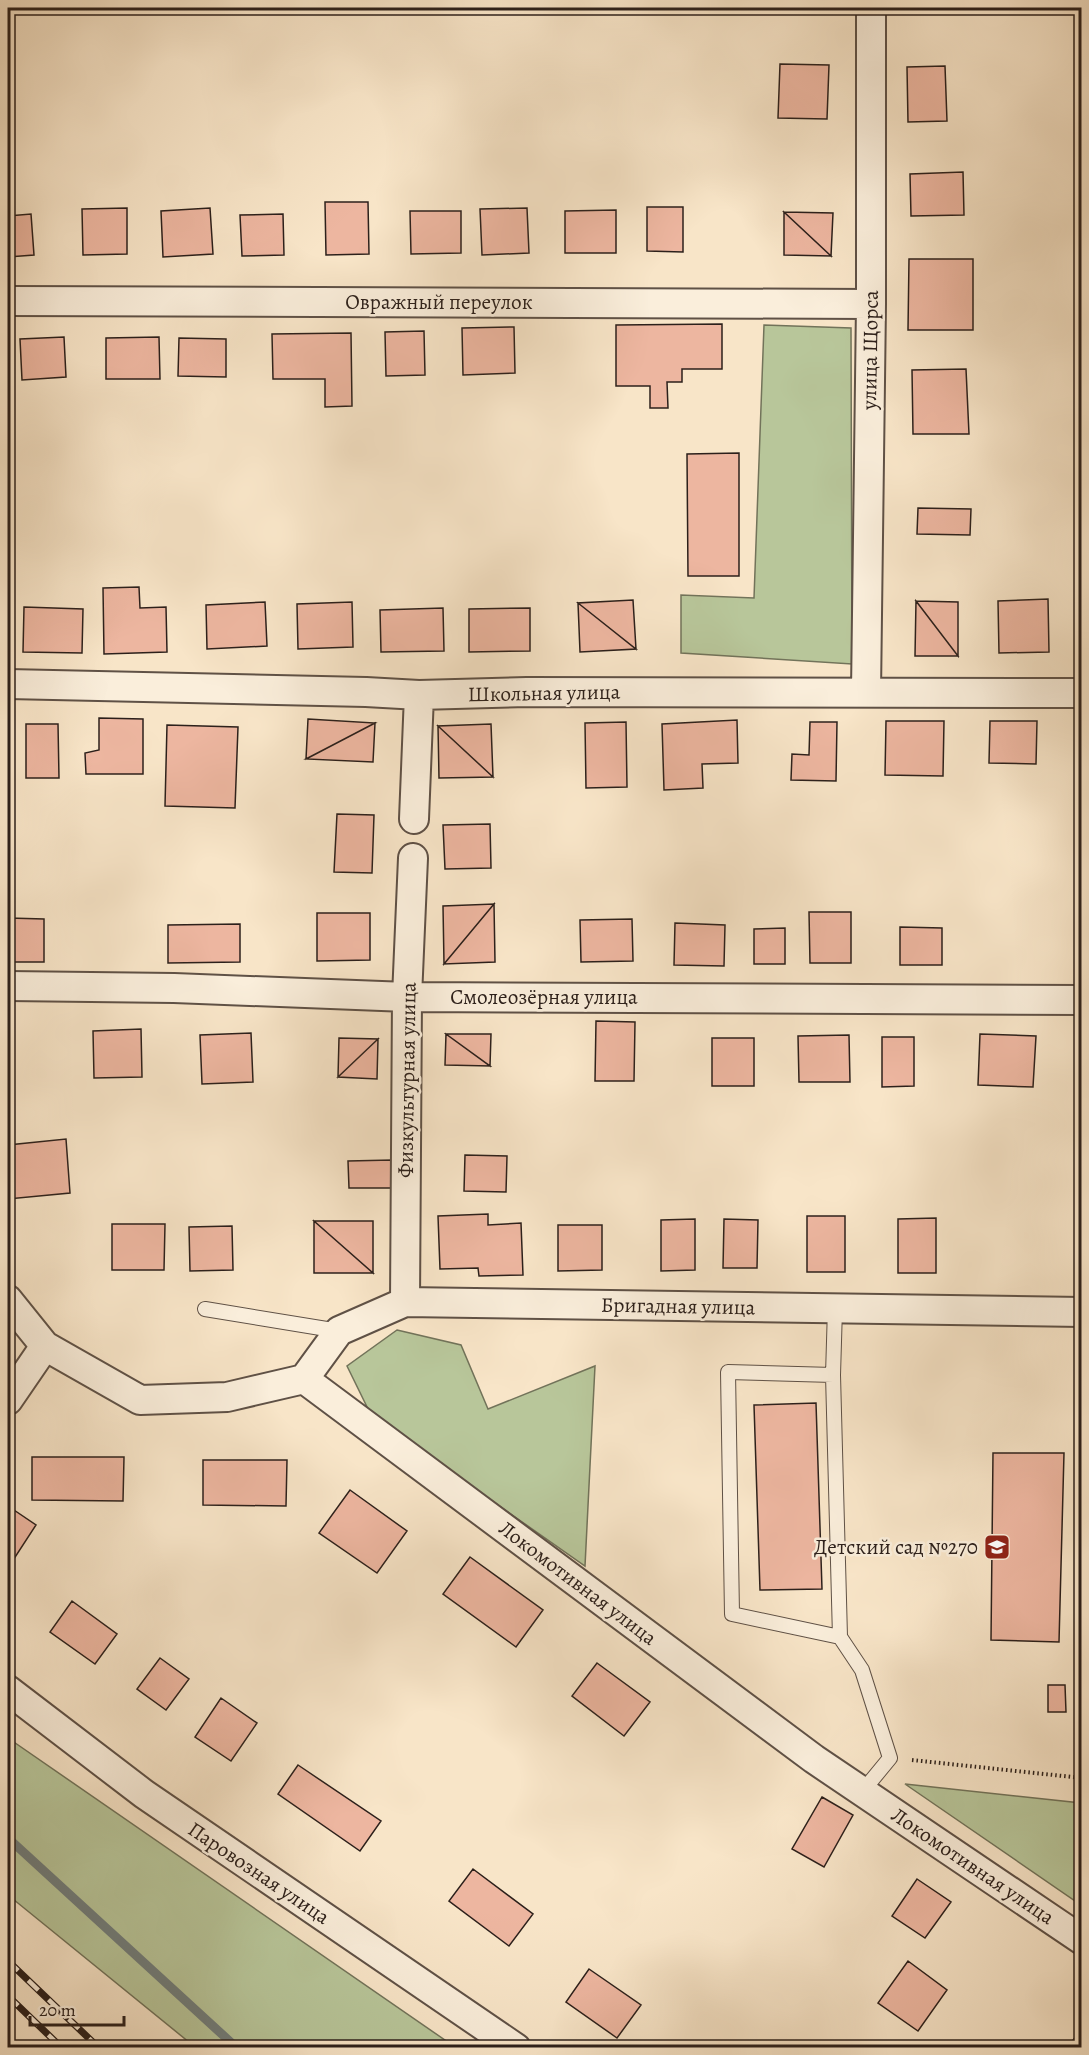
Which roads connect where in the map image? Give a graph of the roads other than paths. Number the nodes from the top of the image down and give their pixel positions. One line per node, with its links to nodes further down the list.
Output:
1 (871, 8): 3 (street, улица Щорса)
2 (8, 301): 3 (street, Овражный переулок)
3 (871, 304): 5 (street, улица Щорса)
4 (8, 684): 7 (street, Школьная улица)
5 (866, 692): 6 (street, Школьная улица); 7 (street, Школьная улица)
6 (1082, 693)
7 (419, 695): 8 (street)
8 (414, 819)
9 (412, 858): 11 (street, Физкультурная улица)
10 (8, 986): 11 (street, Смолеозёрная улица)
11 (407, 997): 12 (street, Смолеозёрная улица); 14 (street, Физкультурная улица)
12 (1082, 1000)
13 (8, 1300): 19 (street)
14 (405, 1302): 15 (street, Бригадная улица); 18 (street, Бригадная улица)
15 (835, 1308): 17 (street, Бригадная улица); 20 (lane)
16 (205, 1309): 18 (lane)
17 (1082, 1312)
18 (339, 1331): 21 (street)
19 (45, 1346): 21 (street); 22 (street)
20 (833, 1375): 23 (lane); 23 (lane)
21 (304, 1379): 25 (street, Локомотивная улица)
22 (8, 1400)
23 (840, 1637): 25 (lane)
24 (8, 1690): 27 (street, Паровозная улица)
25 (862, 1792): 26 (street, Локомотивная улица)
26 (1082, 1940)
27 (516, 2048)

